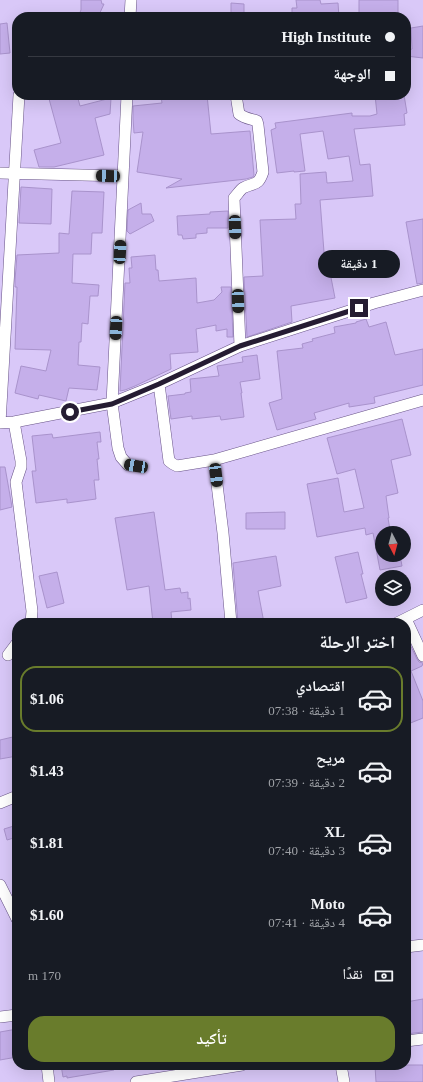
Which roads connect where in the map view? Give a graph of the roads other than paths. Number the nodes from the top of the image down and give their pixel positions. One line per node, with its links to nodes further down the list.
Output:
1 (131, 0): 2 (street)
2 (130, 12)
3 (19, 100): 7 (street)
4 (127, 100): 8 (street)
5 (237, 100): 10 (street)
6 (0, 173): 7 (street)
7 (15, 173): 8 (street); 15 (street)
8 (123, 176): 13 (street)
9 (423, 290): 10 (street)
10 (240, 346): 11 (street)
11 (159, 384): 13 (street); 16 (street)
12 (423, 400): 16 (street)
13 (112, 404): 14 (street); 17 (street)
14 (14, 422): 15 (street); 19 (street)
15 (0, 423)
16 (214, 460): 20 (street)
17 (136, 466)
18 (423, 610): 21 (street)
19 (31, 618)
20 (231, 618)
21 (407, 618)
22 (411, 637): 25 (street)
23 (12, 650): 24 (street)
24 (8, 655)
25 (423, 656)
26 (12, 798): 27 (street)
27 (0, 803)
28 (0, 885): 29 (street)
29 (12, 908)
30 (423, 945): 31 (street)
31 (411, 946)
32 (12, 1016): 33 (street)
33 (0, 1017)
34 (423, 1039): 35 (street)
35 (411, 1041)
36 (48, 1070): 40 (street)
37 (211, 1070): 39 (street)
38 (342, 1070): 41 (street)
39 (143, 1081)
40 (49, 1082)
41 (344, 1082)

